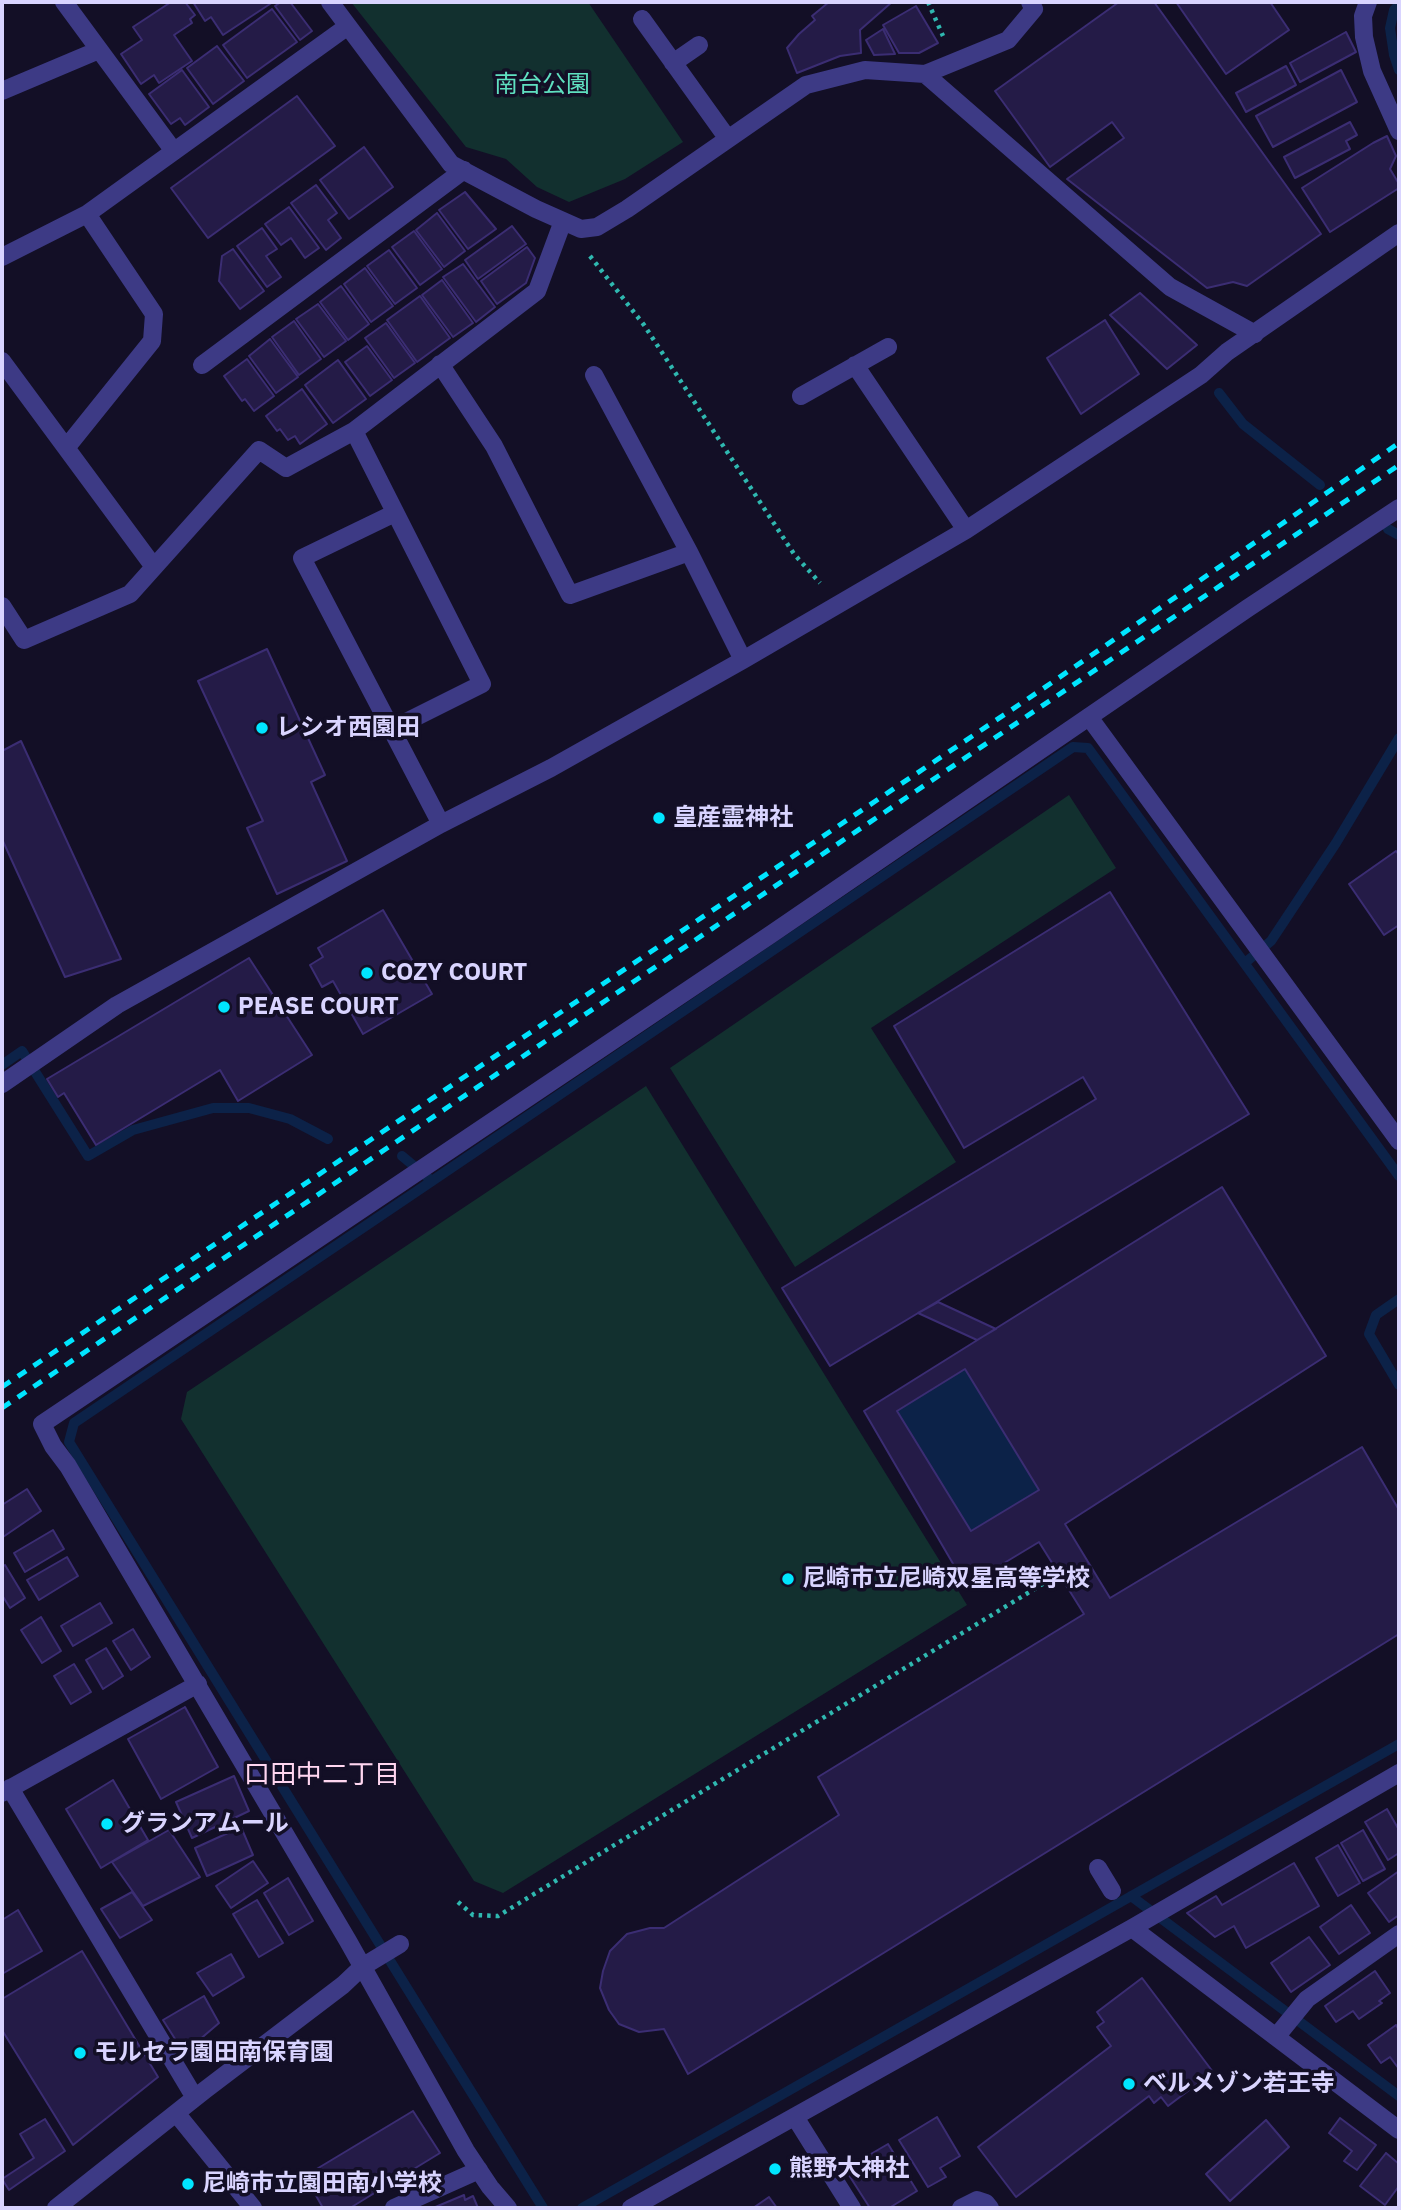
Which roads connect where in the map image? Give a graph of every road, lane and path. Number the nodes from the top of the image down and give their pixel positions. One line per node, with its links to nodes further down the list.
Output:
1 (64, 2): 9 (street)
2 (330, 2): 7 (street)
3 (928, 2): 11 (path)
4 (1030, 2): 11 (street)
5 (1368, 2): 14 (street)
6 (642, 19): 10 (street)
7 (348, 26): 16 (street); 17 (street)
8 (699, 46): 10 (street)
9 (99, 50): 13 (street); 16 (street)
10 (673, 63): 15 (street)
11 (953, 63): 12 (street)
12 (925, 74): 15 (street); 23 (street)
13 (2, 91)
14 (1399, 131)
15 (728, 139): 20 (street)
16 (173, 150): 18 (street)
17 (464, 170): 19 (street); 27 (street)
18 (87, 214): 22 (street); 32 (street)
19 (563, 221): 20 (street); 25 (street)
20 (581, 229): 38 (path)
21 (1399, 233): 23 (street)
22 (2, 257)
23 (1255, 334): 35 (street)
24 (888, 346): 28 (street)
25 (440, 364): 31 (street); 36 (street)
26 (3, 365): 32 (street)
27 (202, 365)
28 (855, 365): 30 (street); 35 (street)
29 (594, 375): 36 (street)
30 (801, 396)
31 (354, 431): 34 (street); 37 (street)
32 (66, 448): 37 (street)
33 (1399, 508): 41 (street)
34 (395, 513): 42 (street); 42 (street)
35 (966, 530): 38 (street)
36 (689, 552): 40 (street)
37 (154, 567): 39 (street)
38 (840, 604): 40 (street)
39 (2, 606)
40 (743, 660): 43 (street)
41 (1089, 717): 45 (street); 47 (street)
42 (392, 729): 43 (street)
43 (441, 824): 44 (street)
44 (2, 1084)
45 (1399, 1141)
46 (1059, 1574): 52 (path)
47 (198, 1684): 49 (street); 56 (street)
48 (1399, 1773): 53 (street)
49 (6, 1791): 58 (street)
50 (1098, 1868): 51 (street)
51 (1112, 1891)
52 (458, 1902)
53 (1132, 1928): 57 (street); 60 (street)
54 (1399, 1934): 57 (street)
55 (391, 1949): 56 (street)
56 (362, 1967): 58 (street); 62 (street)
57 (1281, 2031): 61 (street)
58 (194, 2098): 59 (street)
59 (176, 2113): 63 (street); 64 (street)
60 (794, 2117): 67 (street); 68 (street)
61 (1397, 2123)
62 (479, 2171): 65 (street); 66 (street)
63 (56, 2208)
64 (253, 2208)
65 (394, 2208)
66 (508, 2208)
67 (631, 2208)
68 (852, 2208)
69 (961, 2208): 70 (street)
70 (990, 2208)

